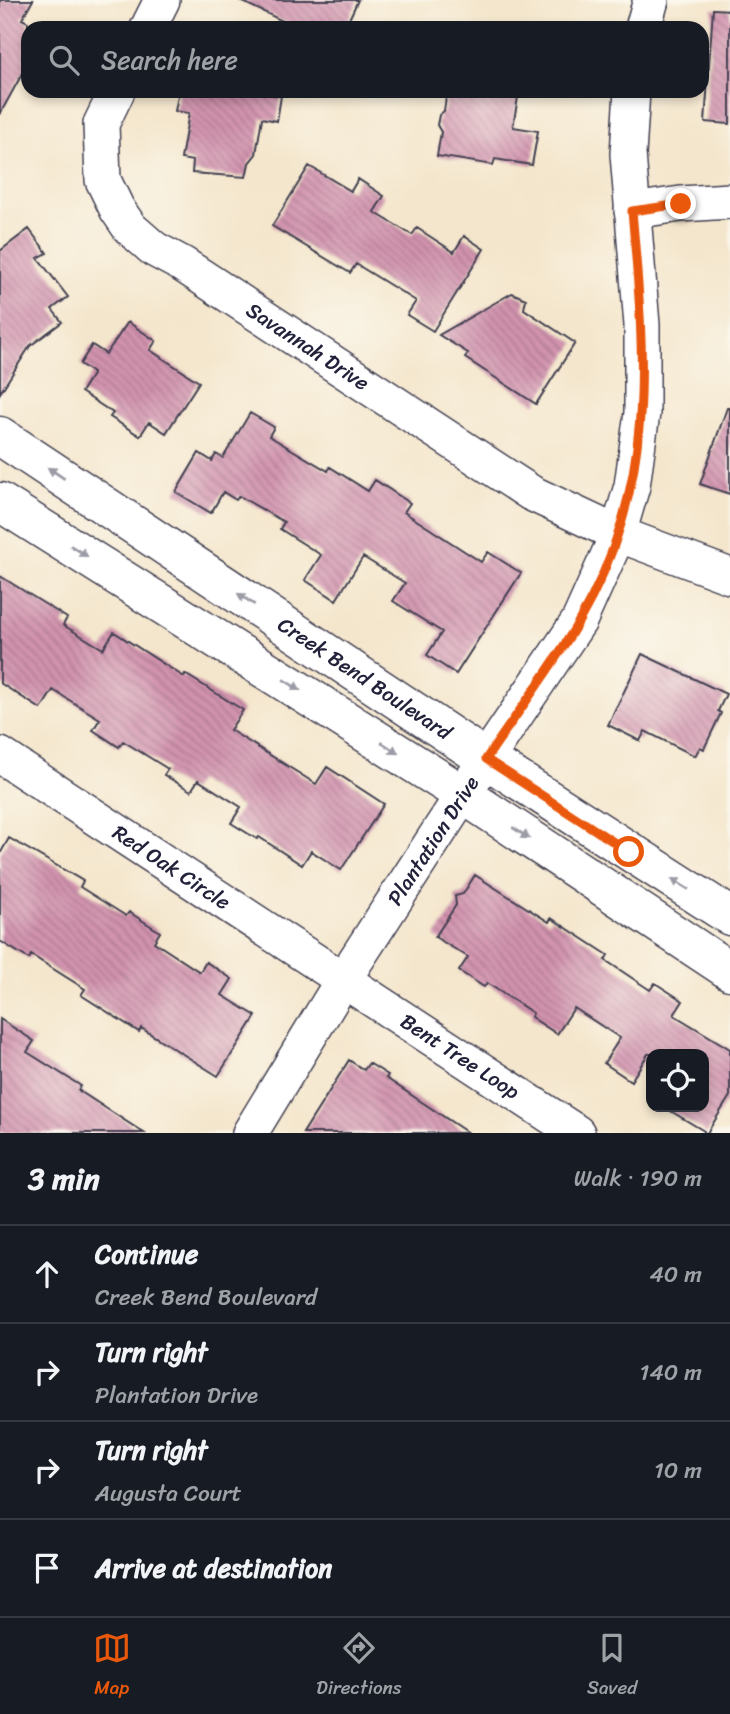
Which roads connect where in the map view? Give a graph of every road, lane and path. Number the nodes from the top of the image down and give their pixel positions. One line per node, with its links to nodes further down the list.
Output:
1 (162, 0): 3 (street)
2 (651, 0): 4 (street)
3 (152, 21)
4 (645, 21)
5 (114, 98): 11 (street, Savannah Drive)
6 (632, 98): 8 (street, Plantation Drive)
7 (730, 201): 8 (street)
8 (632, 211): 11 (street, Plantation Drive)
9 (0, 436): 14 (street, Creek Bend Boulevard, one-way to 9)
10 (0, 502): 15 (street, Creek Bend Boulevard, one-way to 15)
11 (618, 534): 12 (street, Savannah Drive); 14 (street, Plantation Drive)
12 (730, 576)
13 (0, 755): 18 (street, Red Oak Circle)
14 (486, 759): 15 (street, Plantation Drive); 16 (street, Creek Bend Boulevard, one-way to 14)
15 (464, 795): 17 (street, Creek Bend Boulevard, one-way to 17); 18 (street, Plantation Drive)
16 (730, 916)
17 (730, 971)
18 (343, 980): 19 (street, Plantation Drive); 20 (street, Bent Tree Loop)
19 (250, 1133)
20 (577, 1133)

